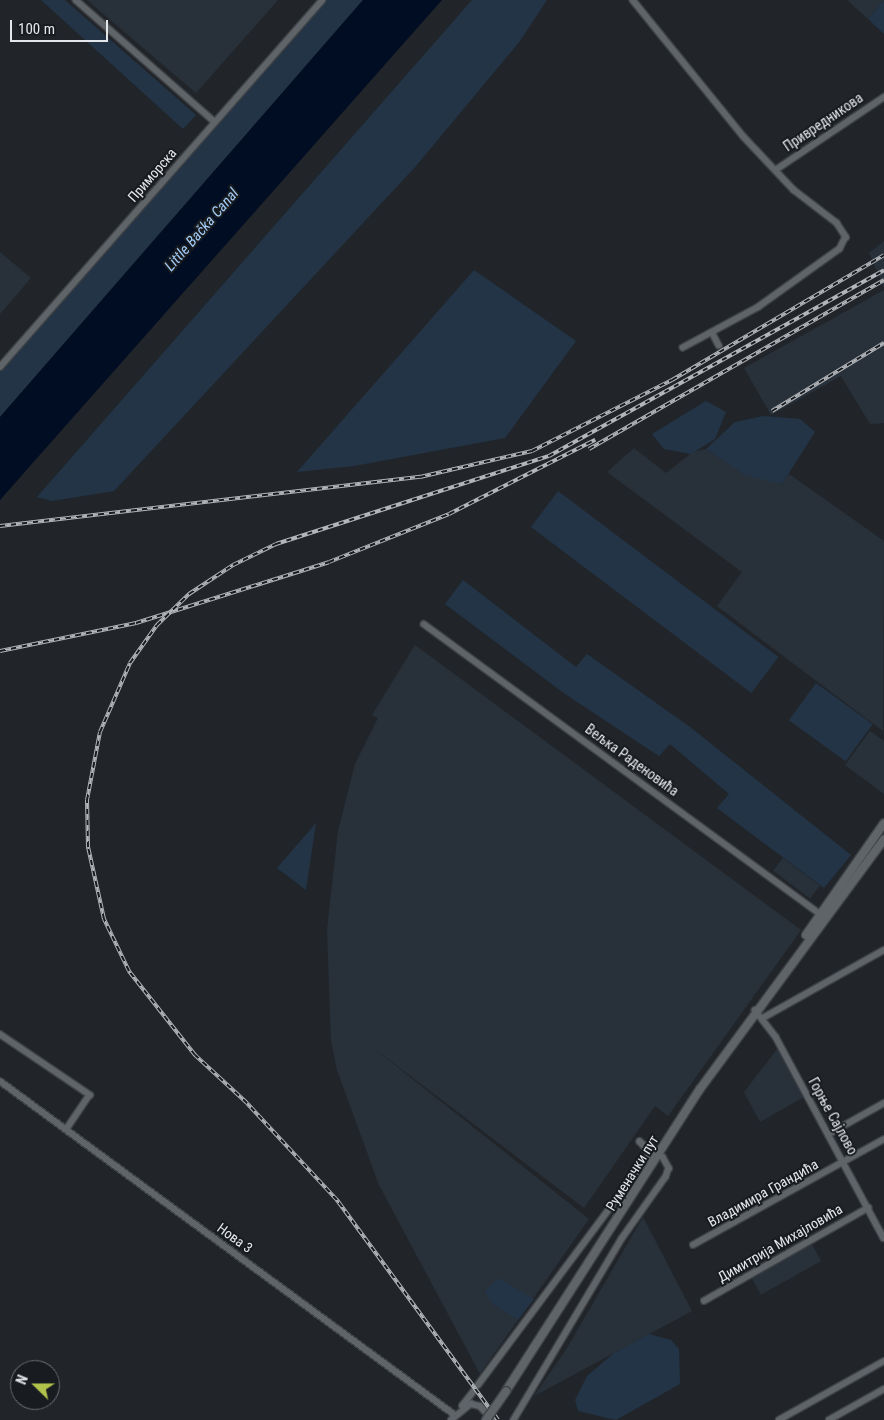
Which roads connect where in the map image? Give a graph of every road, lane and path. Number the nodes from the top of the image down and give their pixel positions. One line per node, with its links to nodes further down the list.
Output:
1 (76, 0): 5 (street)
2 (322, 0): 5 (street, Приморска)
3 (633, 0): 6 (street)
4 (884, 97): 6 (street, Привредникова)
5 (215, 122): 10 (street, Приморска)
6 (777, 169): 7 (street)
7 (712, 332): 8 (street); 9 (street)
8 (719, 345)
9 (683, 348)
10 (0, 367)
11 (424, 624): 15 (street, Вељка Раденовића)
12 (884, 824): 14 (main road, Руменачки пут)
13 (884, 839): 14 (main road, Руменачки пут)
14 (842, 888): 15 (main road, Руменачки пут)
15 (822, 915): 17 (main road, Руменачки пут)
16 (884, 950): 18 (street)
17 (755, 1010): 18 (street, Горње Сајлово); 25 (main road, Руменачки пут)
18 (763, 1018): 23 (street, Горње Сајлово)
19 (0, 1034): 22 (street)
20 (0, 1081): 22 (street, Нова 3)
21 (884, 1103): 23 (street)
22 (67, 1129): 36 (street, Нова 3)
23 (829, 1134): 26 (street, Горње Сајлово)
24 (884, 1139): 26 (street, Владимира Грандића)
25 (658, 1154): 32 (street); 37 (main road, Руменачки пут, bridge); 39 (street)
26 (844, 1162): 27 (street, Горње Сајлово); 29 (street, Владимира Грандића)
27 (868, 1208): 28 (street, Горње Сајлово); 30 (street, Димитрија Михајловића)
28 (884, 1238)
29 (693, 1245)
30 (704, 1301)
31 (884, 1361): 40 (street)
32 (478, 1386)
33 (884, 1388): 41 (street)
34 (473, 1392): 35 (street)
35 (461, 1409): 36 (street); 38 (street)
36 (453, 1418)
37 (486, 1420)
38 (493, 1420)
39 (514, 1420)
40 (779, 1420)
41 (829, 1420)

